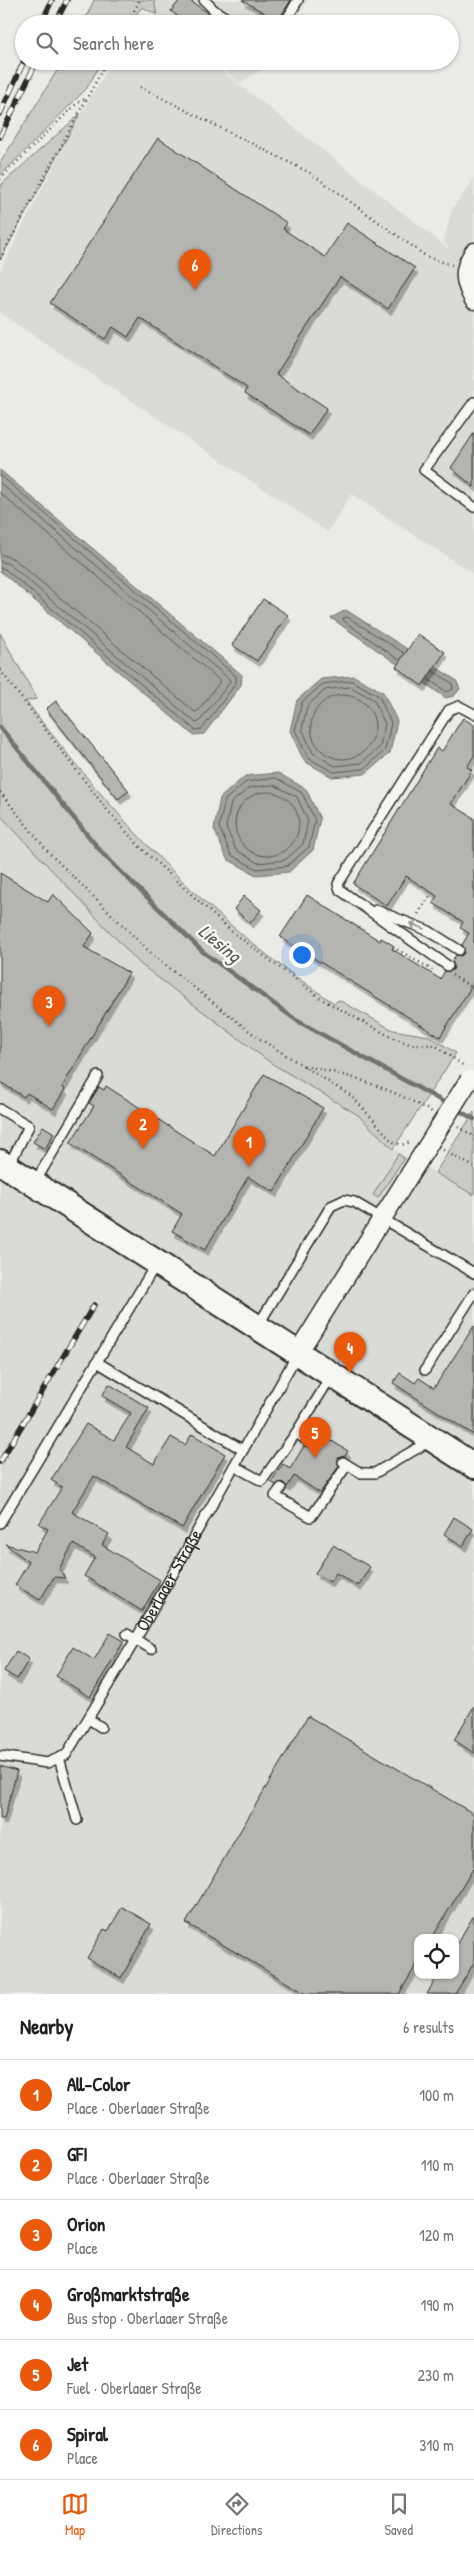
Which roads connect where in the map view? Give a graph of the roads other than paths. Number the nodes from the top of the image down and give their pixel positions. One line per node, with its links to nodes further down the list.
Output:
1 (204, 0): 3 (lane)
2 (298, 0): 4 (lane)
3 (222, 15)
4 (289, 15)
5 (474, 252): 6 (street)
6 (471, 294)
7 (474, 402): 8 (lane)
8 (474, 507)
9 (474, 714): 10 (lane)
10 (366, 906): 11 (lane, one-way to 10); 12 (lane)
11 (459, 950)
12 (448, 966)
13 (472, 1074): 18 (street, bridge)
14 (98, 1076): 17 (lane)
15 (0, 1109): 16 (lane)
16 (4, 1165): 17 (main road)
17 (33, 1184): 19 (main road)
18 (382, 1218): 20 (lane); 22 (lane); 23 (street)
19 (157, 1262): 22 (main road); 24 (lane)
20 (474, 1273)
21 (474, 1293): 25 (lane)
22 (257, 1327): 23 (main road)
23 (298, 1353): 26 (main road); 30 (lane, Oberlaaer Straße)
24 (97, 1362): 30 (lane); 34 (lane)
25 (425, 1370)
26 (332, 1375): 27 (lane); 28 (main road)
27 (296, 1433): 29 (lane); 31 (lane)
28 (432, 1439): 32 (main road); 33 (lane)
29 (308, 1441)
30 (243, 1450): 31 (lane, Oberlaaer Straße)
31 (234, 1466): 35 (lane, Oberlaaer Straße)
32 (474, 1466)
33 (281, 1488)
34 (0, 1523)
35 (131, 1637): 36 (lane); 37 (lane, Oberlaaer Straße)
36 (151, 1649)
37 (89, 1719): 38 (lane); 40 (lane, Oberlaaer Straße)
38 (101, 1727)
39 (0, 1756): 40 (lane)
40 (59, 1758): 41 (lane)
41 (77, 1820)

